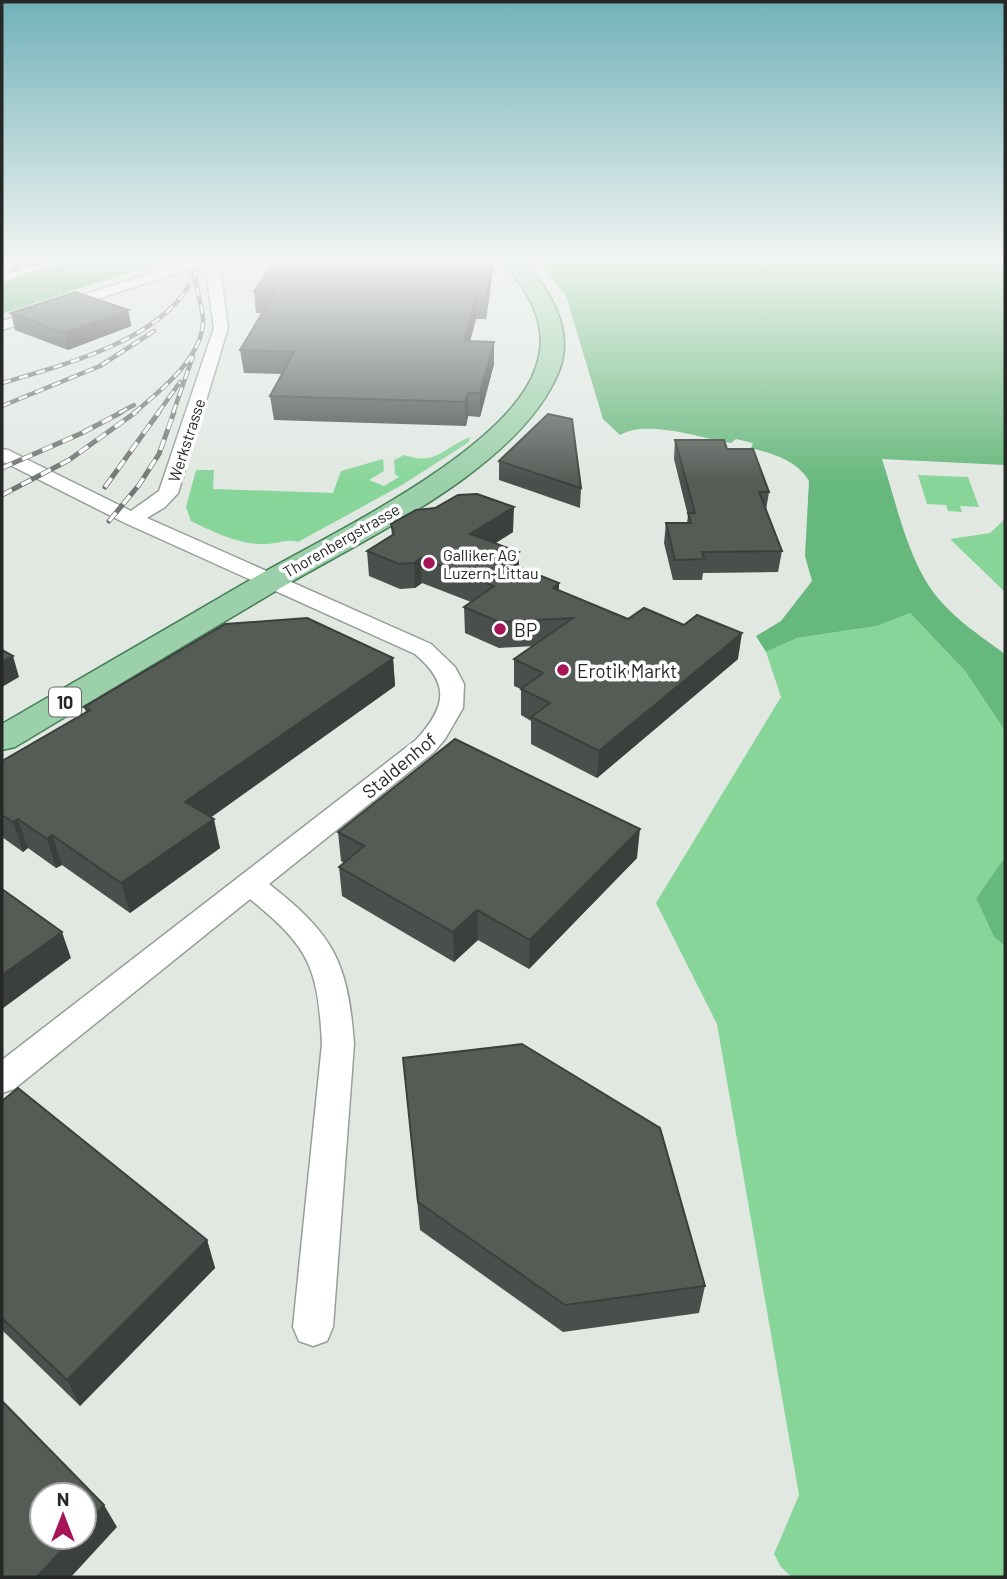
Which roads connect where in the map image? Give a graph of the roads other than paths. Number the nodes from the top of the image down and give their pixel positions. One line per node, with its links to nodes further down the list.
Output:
1 (218, 335): 4 (street, Werkstrasse)
2 (552, 335): 5 (main road, Thorenbergstrasse / 10)
3 (2, 454): 4 (street)
4 (132, 519): 5 (street)
5 (271, 580): 6 (main road, Thorenbergstrasse / 10); 7 (street, Staldenhof)
6 (2, 739)
7 (251, 885): 8 (street, Staldenhof); 9 (street)
8 (2, 1079)
9 (313, 1327)

